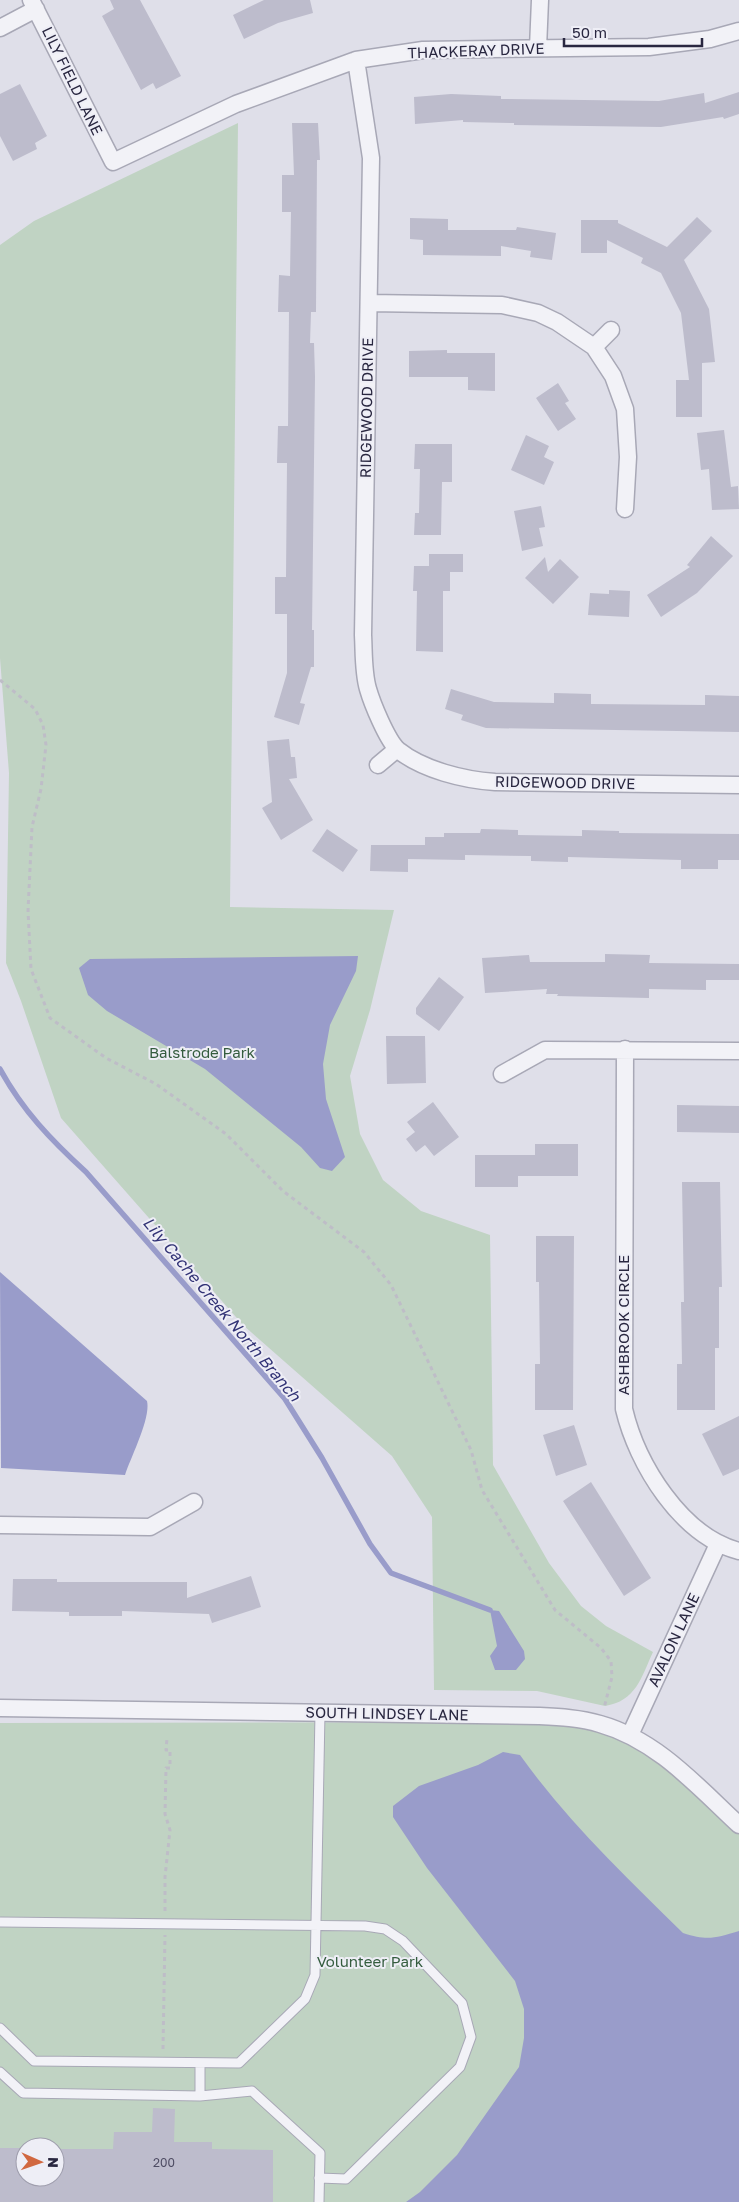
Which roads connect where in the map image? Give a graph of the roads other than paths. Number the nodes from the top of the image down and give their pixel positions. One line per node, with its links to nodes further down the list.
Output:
1 (540, 0): 5 (street)
2 (34, 4): 3 (street); 7 (street, LILY FIELD LANE)
3 (0, 28)
4 (739, 31): 5 (street, THACKERAY DRIVE)
5 (538, 48): 6 (street, THACKERAY DRIVE)
6 (356, 60): 7 (street, THACKERAY DRIVE); 8 (street, RIDGEWOOD DRIVE)
7 (113, 162)
8 (369, 303): 10 (street); 12 (street, RIDGEWOOD DRIVE)
9 (611, 330): 10 (street)
10 (594, 347): 11 (street)
11 (625, 509)
12 (398, 749): 13 (street); 14 (street, RIDGEWOOD DRIVE)
13 (378, 765)
14 (739, 785)
15 (624, 1049): 16 (street); 17 (street); 20 (street, ASHBROOK CIRCLE)
16 (739, 1052)
17 (502, 1074)
18 (194, 1502): 19 (street)
19 (0, 1525)
20 (718, 1544): 21 (street, ASHBROOK CIRCLE); 24 (street, AVALON LANE)
21 (739, 1551)
22 (0, 1708): 23 (street, SOUTH LINDSEY LANE)
23 (320, 1713): 24 (street, SOUTH LINDSEY LANE); 27 (lane)
24 (630, 1735): 25 (street, SOUTH LINDSEY LANE)
25 (739, 1825)
26 (0, 1922): 27 (lane)
27 (317, 1924): 29 (lane); 32 (lane)
28 (0, 2028): 29 (lane)
29 (200, 2063): 31 (lane)
30 (0, 2072): 31 (lane)
31 (200, 2096): 32 (lane)
32 (319, 2178): 33 (lane)
33 (319, 2202)

